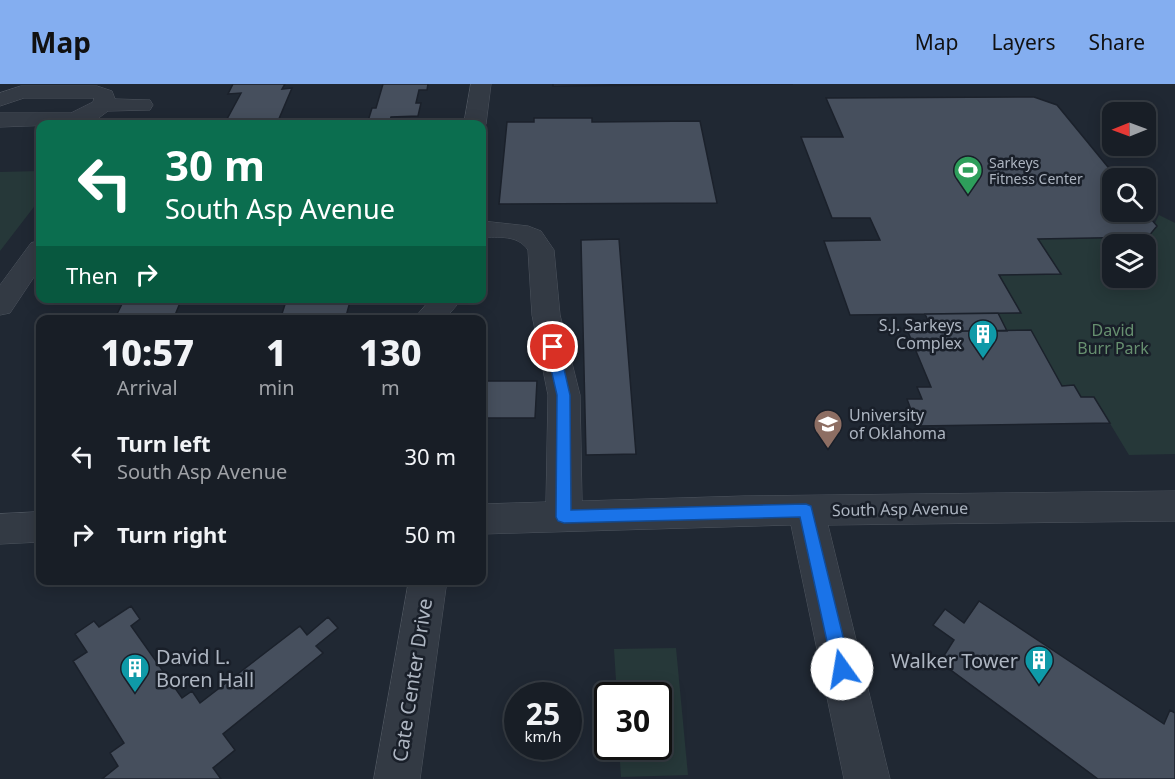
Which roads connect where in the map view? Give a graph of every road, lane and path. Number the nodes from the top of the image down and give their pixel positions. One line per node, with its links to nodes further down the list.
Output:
1 (481, 84): 6 (street)
2 (0, 100): 3 (street)
3 (103, 105): 4 (street); 5 (street)
4 (0, 120)
5 (131, 120)
6 (476, 120)
7 (486, 229): 14 (street)
8 (36, 255): 10 (street)
9 (444, 303): 11 (street)
10 (0, 306)
11 (432, 315)
12 (1175, 506): 13 (street, South Asp Avenue)
13 (806, 510): 14 (street, South Asp Avenue); 20 (street)
14 (564, 517): 15 (street, South Asp Avenue)
15 (486, 519)
16 (36, 527): 17 (street)
17 (0, 529)
18 (427, 585): 19 (street, Cate Center Drive)
19 (397, 779)
20 (867, 779)

